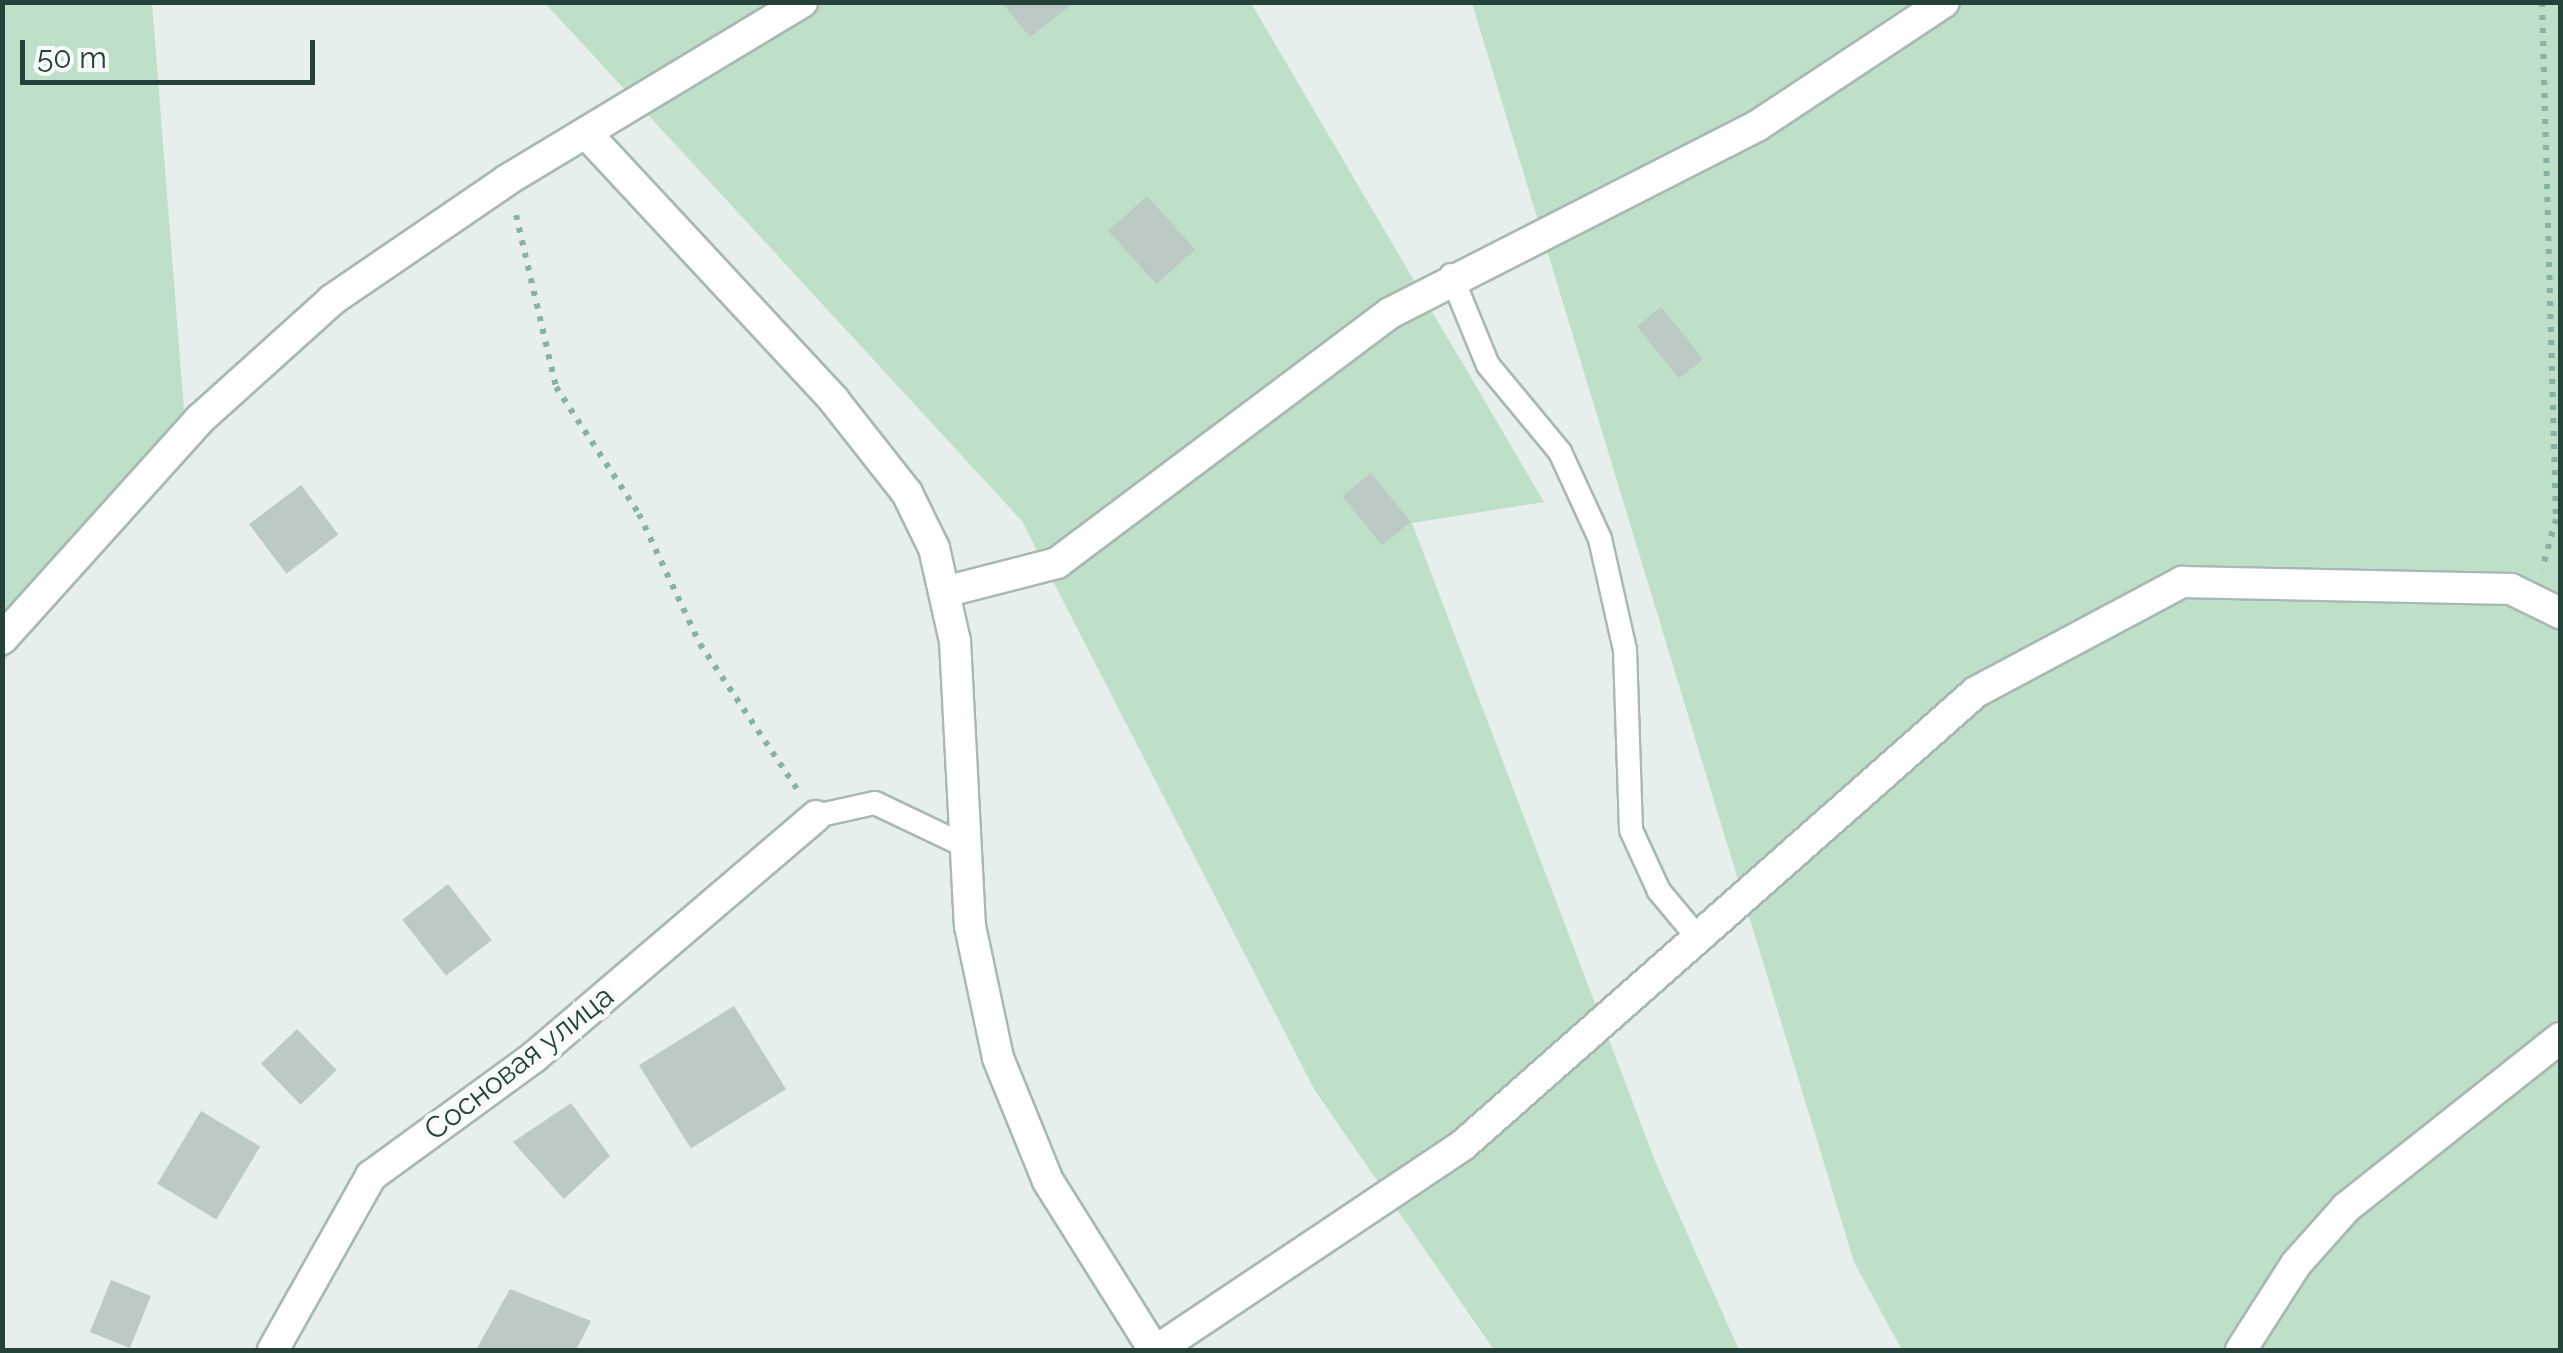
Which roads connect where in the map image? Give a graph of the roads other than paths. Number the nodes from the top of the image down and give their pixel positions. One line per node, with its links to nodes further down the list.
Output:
1 (802, 2): 3 (street)
2 (1944, 2): 4 (street)
3 (586, 133): 5 (street); 7 (street)
4 (1452, 276): 5 (street); 10 (lane)
5 (948, 592): 9 (street)
6 (2560, 613): 10 (street)
7 (2, 639)
8 (816, 816): 9 (lane); 12 (street, Сосновая улица)
9 (963, 845): 13 (street)
10 (1699, 938): 13 (street)
11 (2560, 1038): 14 (street)
12 (273, 1350)
13 (1155, 1350)
14 (2241, 1350)

